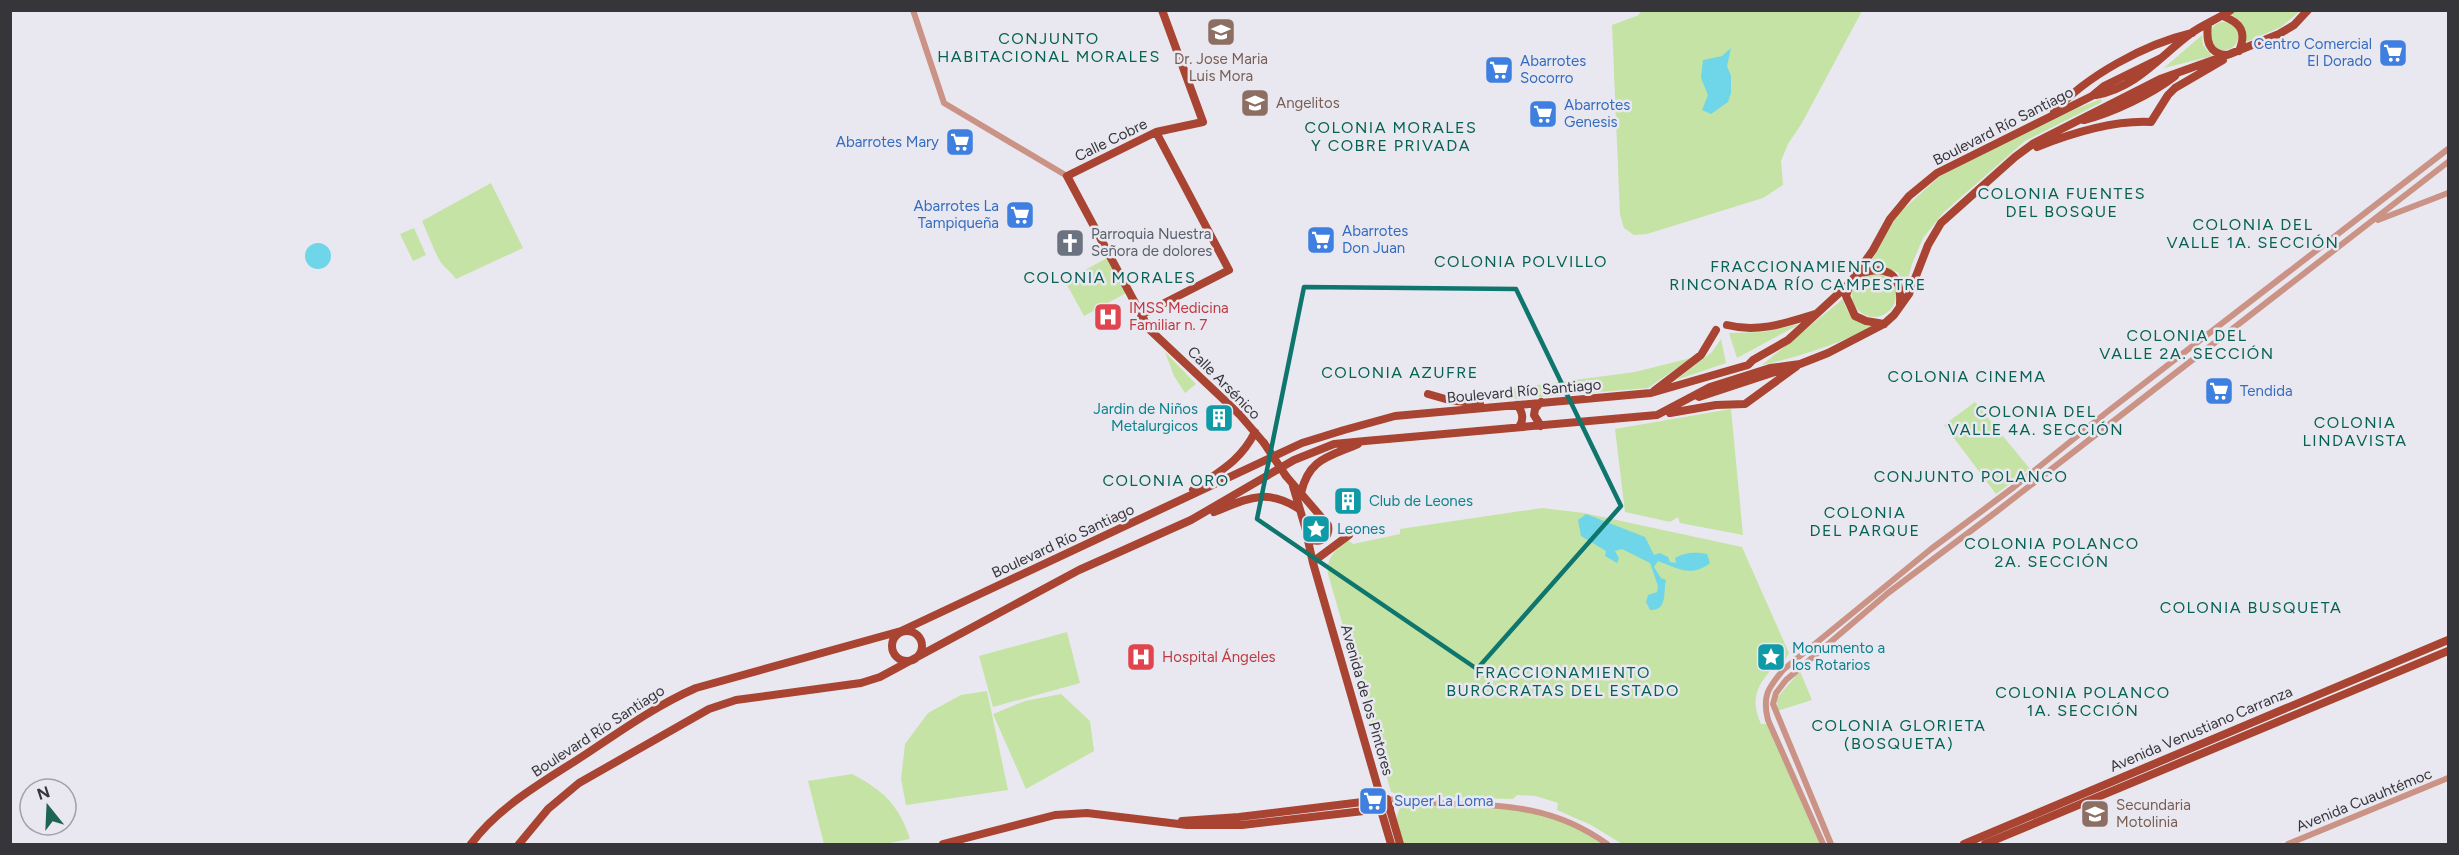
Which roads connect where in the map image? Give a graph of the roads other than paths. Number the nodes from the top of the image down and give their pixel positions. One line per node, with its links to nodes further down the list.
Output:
1 (913, 10): 14 (street)
2 (1162, 10): 10 (main road, Calle Cobre)
3 (2231, 10): 5 (main road, Boulevard Río Santiago)
4 (2308, 10): 8 (main road, Boulevard Río Santiago)
5 (2223, 16): 6 (main road, Boulevard Río Santiago); 8 (main road)
6 (2208, 24): 7 (main road, Boulevard Río Santiago); 8 (main road)
7 (2192, 33): 9 (main road); 9 (main road, Boulevard Río Santiago)
8 (2235, 53): 12 (main road, Boulevard Río Santiago); 12 (main road)
9 (2050, 116): 17 (main road, Boulevard Río Santiago)
10 (1156, 132): 14 (main road, Calle Cobre); 20 (main road)
11 (2448, 149): 46 (street)
12 (2015, 157): 18 (main road, Boulevard Río Santiago)
13 (2448, 162): 16 (street)
14 (1067, 176): 20 (main road, Calle Arsénico)
15 (2448, 193): 16 (street)
16 (2372, 223): 47 (street)
17 (1853, 280): 18 (main road); 19 (main road, Boulevard Río Santiago); 21 (main road)
18 (1900, 308): 21 (main road, Boulevard Río Santiago)
19 (1818, 312): 22 (main road); 26 (main road, Boulevard Río Santiago)
20 (1141, 315): 35 (main road, Calle Arsénico)
21 (1884, 324): 24 (main road, Boulevard Río Santiago)
22 (1727, 325)
23 (1716, 330): 26 (main road)
24 (1800, 364): 32 (main road, Boulevard Río Santiago); 32 (main road)
25 (1449, 390): 28 (main road)
26 (1651, 393): 29 (main road, Boulevard Río Santiago)
27 (1428, 394): 28 (main road)
28 (1449, 400): 31 (main road)
29 (1541, 402): 30 (main road, Boulevard Río Santiago); 33 (main road)
30 (1517, 405): 31 (main road, Boulevard Río Santiago); 34 (main road)
31 (1499, 407): 39 (main road, Boulevard Río Santiago)
32 (1657, 415): 33 (main road, Boulevard Río Santiago)
33 (1541, 426): 34 (main road, Boulevard Río Santiago)
34 (1519, 428): 36 (main road, Boulevard Río Santiago)
35 (1255, 432): 37 (main road, Calle Arsénico, bridge); 39 (main road)
36 (1365, 441): 38 (main road); 42 (main road, Boulevard Río Santiago)
37 (1289, 479): 38 (main road, Calle Arsénico); 40 (main road, Calle Arsénico)
38 (1301, 493): 41 (main road, Calle Arsénico)
39 (1177, 502): 49 (main road, Boulevard Río Santiago)
40 (1299, 509): 42 (main road); 43 (main road, Calle Arsénico)
41 (1322, 519): 43 (main road); 45 (main road)
42 (1191, 520): 52 (main road, Boulevard Río Santiago)
43 (1307, 533): 45 (main road); 48 (main road, Avenida de los Pintores)
44 (1349, 535): 48 (main road)
45 (1322, 540): 48 (main road)
46 (1940, 543): 47 (street); 62 (street)
47 (1944, 550): 63 (street)
48 (1314, 562): 54 (main road, Avenida de los Pintores)
49 (901, 632): 52 (main road); 52 (main road); 56 (main road, Boulevard Río Santiago)
50 (2448, 640): 55 (main road, Avenida Venustiano Carranza)
51 (2448, 651): 64 (main road, Avenida Venustiano Carranza)
52 (914, 660): 57 (main road, Boulevard Río Santiago)
53 (2448, 778): 65 (street, Avenida Cuauhtémoc)
54 (1384, 804): 58 (main road); 59 (main road, Avenida de los Pintores); 60 (main road, Avenida de los Pintores); 61 (street)
55 (1965, 843)
56 (471, 844)
57 (519, 844)
58 (944, 844)
59 (1391, 844)
60 (1400, 844)
61 (1607, 844)
62 (1823, 844)
63 (1832, 844)
64 (1985, 844)
65 (2288, 844)

